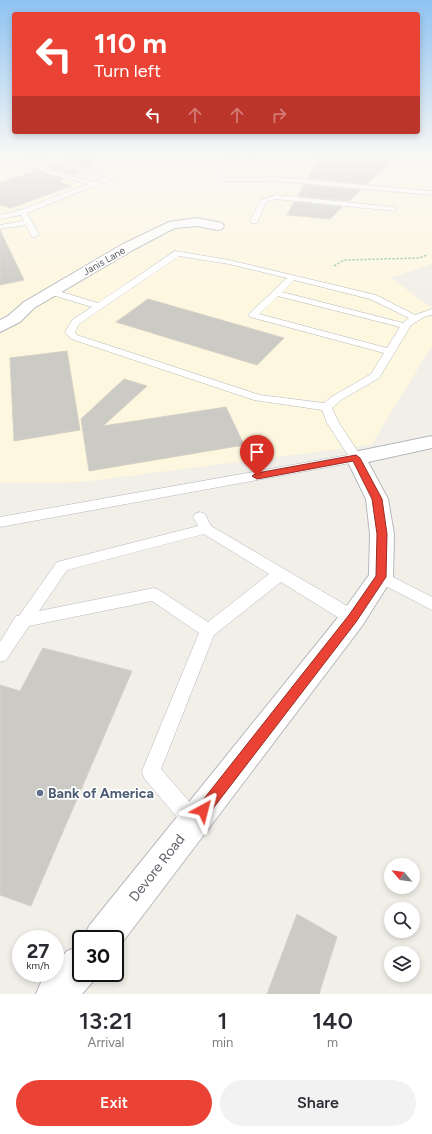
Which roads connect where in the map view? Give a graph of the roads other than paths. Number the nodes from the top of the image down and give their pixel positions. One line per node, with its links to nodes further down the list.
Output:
1 (45, 203): 5 (lane)
2 (262, 203): 7 (lane)
3 (339, 203): 4 (lane)
4 (394, 209)
5 (23, 212): 6 (lane); 8 (lane)
6 (0, 217)
7 (254, 221)
8 (28, 222): 10 (lane); 11 (lane)
9 (218, 226): 13 (street, Janis Lane)
10 (0, 227)
11 (35, 235)
12 (292, 278): 14 (lane); 15 (lane); 17 (lane)
13 (52, 292): 15 (lane); 19 (street, Janis Lane)
14 (276, 293): 18 (lane); 20 (lane)
15 (100, 306): 21 (lane)
16 (432, 312): 17 (lane)
17 (415, 318): 18 (lane)
18 (405, 326): 20 (lane)
19 (0, 327)
20 (390, 352): 21 (lane)
21 (326, 407): 23 (lane)
22 (432, 442): 23 (street)
23 (356, 458): 24 (lane); 26 (street)
24 (0, 522)
25 (279, 574): 28 (lane); 29 (lane); 30 (lane)
26 (381, 577): 27 (lane); 28 (street, Devore Road)
27 (432, 604)
28 (353, 618): 32 (street, Devore Road)
29 (22, 621): 30 (lane); 31 (lane)
30 (208, 632): 32 (lane)
31 (0, 655)
32 (194, 822): 33 (street, Devore Road)
33 (109, 930)
34 (72, 975): 35 (street)
35 (56, 994)

